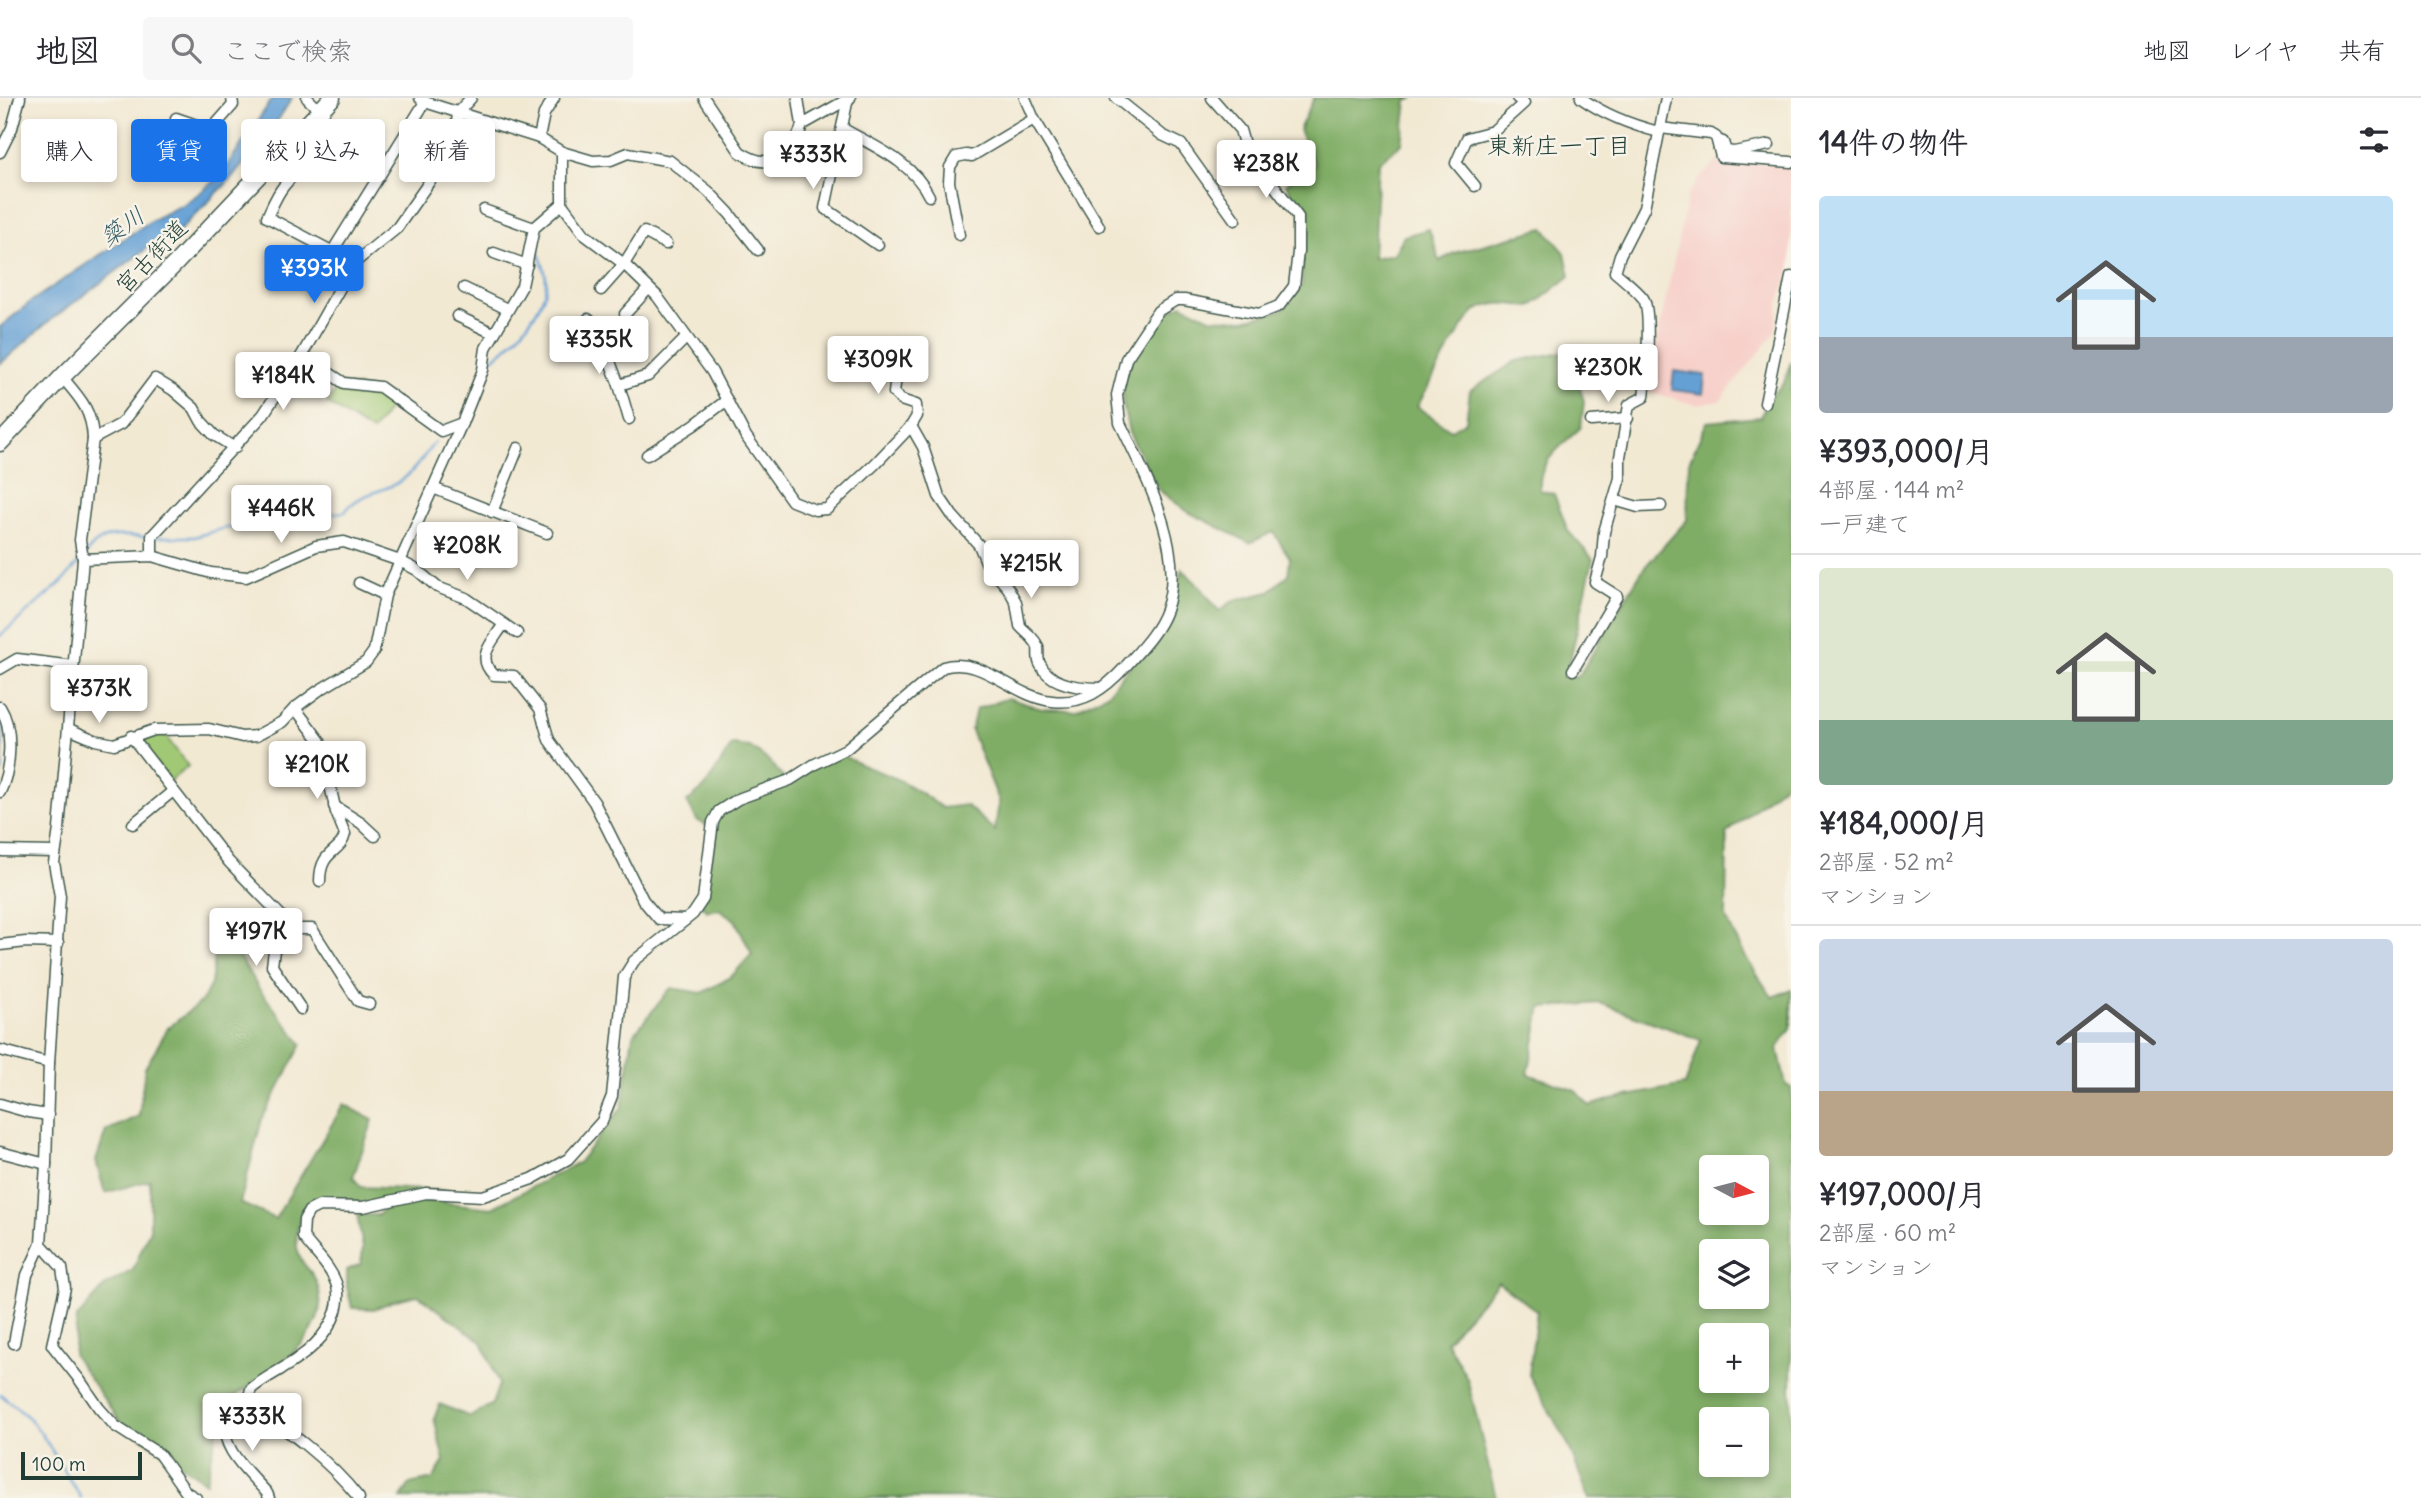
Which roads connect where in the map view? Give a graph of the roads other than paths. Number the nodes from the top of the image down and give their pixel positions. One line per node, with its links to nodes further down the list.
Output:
1 (20, 98): 26 (street)
2 (232, 98): 18 (street)
3 (307, 98): 16 (street)
4 (471, 98): 17 (street)
5 (554, 98): 23 (street)
6 (704, 98): 20 (street)
7 (798, 98): 20 (street)
8 (1025, 98): 19 (street)
9 (1116, 98): 33 (street)
10 (1212, 98): 86 (street)
11 (1517, 98): 29 (street)
12 (1581, 98): 22 (street)
13 (1666, 98): 22 (street)
14 (849, 99): 20 (street); 21 (street)
15 (423, 100): 17 (street); 40 (street)
16 (325, 105): 40 (street); 57 (highway, 宮古街道)
17 (458, 112): 23 (street); 42 (street)
18 (176, 118)
19 (1034, 119): 34 (street); 36 (street)
20 (802, 125)
21 (842, 128): 30 (street); 38 (street)
22 (1660, 130): 24 (street); 61 (street)
23 (539, 138): 27 (street)
24 (1716, 141): 25 (street); 28 (street)
25 (1769, 145)
26 (0, 152)
27 (562, 152): 31 (street); 39 (street)
28 (1791, 162)
29 (1475, 186)
30 (929, 196)
31 (562, 204): 35 (street); 43 (street)
32 (484, 210): 35 (street)
33 (1235, 220)
34 (1098, 226)
35 (534, 228): 44 (street)
36 (959, 235)
37 (666, 244): 43 (street)
38 (878, 245)
39 (758, 250)
40 (332, 252): 42 (street)
41 (494, 253): 44 (street)
42 (354, 263): 56 (street)
43 (624, 264): 47 (street); 48 (street)
44 (527, 265): 49 (street)
45 (1790, 282): 60 (street)
46 (464, 288): 49 (street)
47 (648, 289): 50 (street); 54 (street)
48 (601, 290)
49 (507, 309): 53 (street)
50 (625, 314)
51 (457, 316): 53 (street)
52 (588, 319): 58 (street)
53 (493, 333): 64 (street)
54 (686, 338): 58 (street); 59 (street)
55 (881, 349): 65 (street)
56 (302, 355): 64 (street); 68 (street)
57 (62, 377): 66 (street); 67 (highway, 宮古街道)
58 (619, 385): 62 (street)
59 (727, 400): 65 (street); 70 (street)
60 (1765, 403)
61 (1628, 418): 63 (street); 72 (street)
62 (629, 419)
63 (1591, 421)
64 (462, 423): 71 (street)
65 (911, 426): 86 (street)
66 (93, 439): 68 (street); 77 (street)
67 (0, 443)
68 (235, 448): 76 (street)
69 (517, 448): 74 (street)
70 (647, 455)
71 (433, 488): 74 (street); 78 (street)
72 (1614, 500): 73 (street); 85 (street)
73 (1661, 506)
74 (492, 512): 75 (street)
75 (547, 533)
76 (152, 556): 77 (street); 78 (street)
77 (83, 559): 83 (street)
78 (400, 561): 80 (street); 81 (street)
79 (359, 583): 80 (street)
80 (386, 595): 88 (street)
81 (503, 625): 82 (street); 99 (street)
82 (517, 633)
83 (73, 666): 84 (street); 89 (street)
84 (0, 668)
85 (1573, 670)
86 (1102, 688): 99 (street)
87 (0, 707): 92 (street)
88 (295, 708): 90 (street); 93 (street)
89 (69, 729): 90 (street); 97 (street)
90 (131, 736): 91 (street)
91 (173, 791): 94 (street); 100 (street)
92 (0, 792)
93 (334, 806): 95 (street); 98 (street)
94 (133, 824)
95 (375, 836)
96 (0, 851): 97 (street)
97 (55, 852): 101 (street)
98 (320, 881)
99 (685, 919): 113 (street)
100 (294, 929): 103 (street); 104 (street)
101 (58, 943): 102 (street); 106 (street)
102 (0, 945)
103 (369, 1004)
104 (301, 1009)
105 (0, 1050): 106 (street)
106 (49, 1063): 108 (street)
107 (0, 1104): 108 (street)
108 (48, 1115): 110 (street)
109 (0, 1152): 110 (street)
110 (46, 1164): 111 (street)
111 (41, 1244): 112 (street); 114 (street)
112 (14, 1343)
113 (247, 1403): 115 (street); 116 (street)
114 (196, 1498)
115 (269, 1498)
116 (359, 1498)

